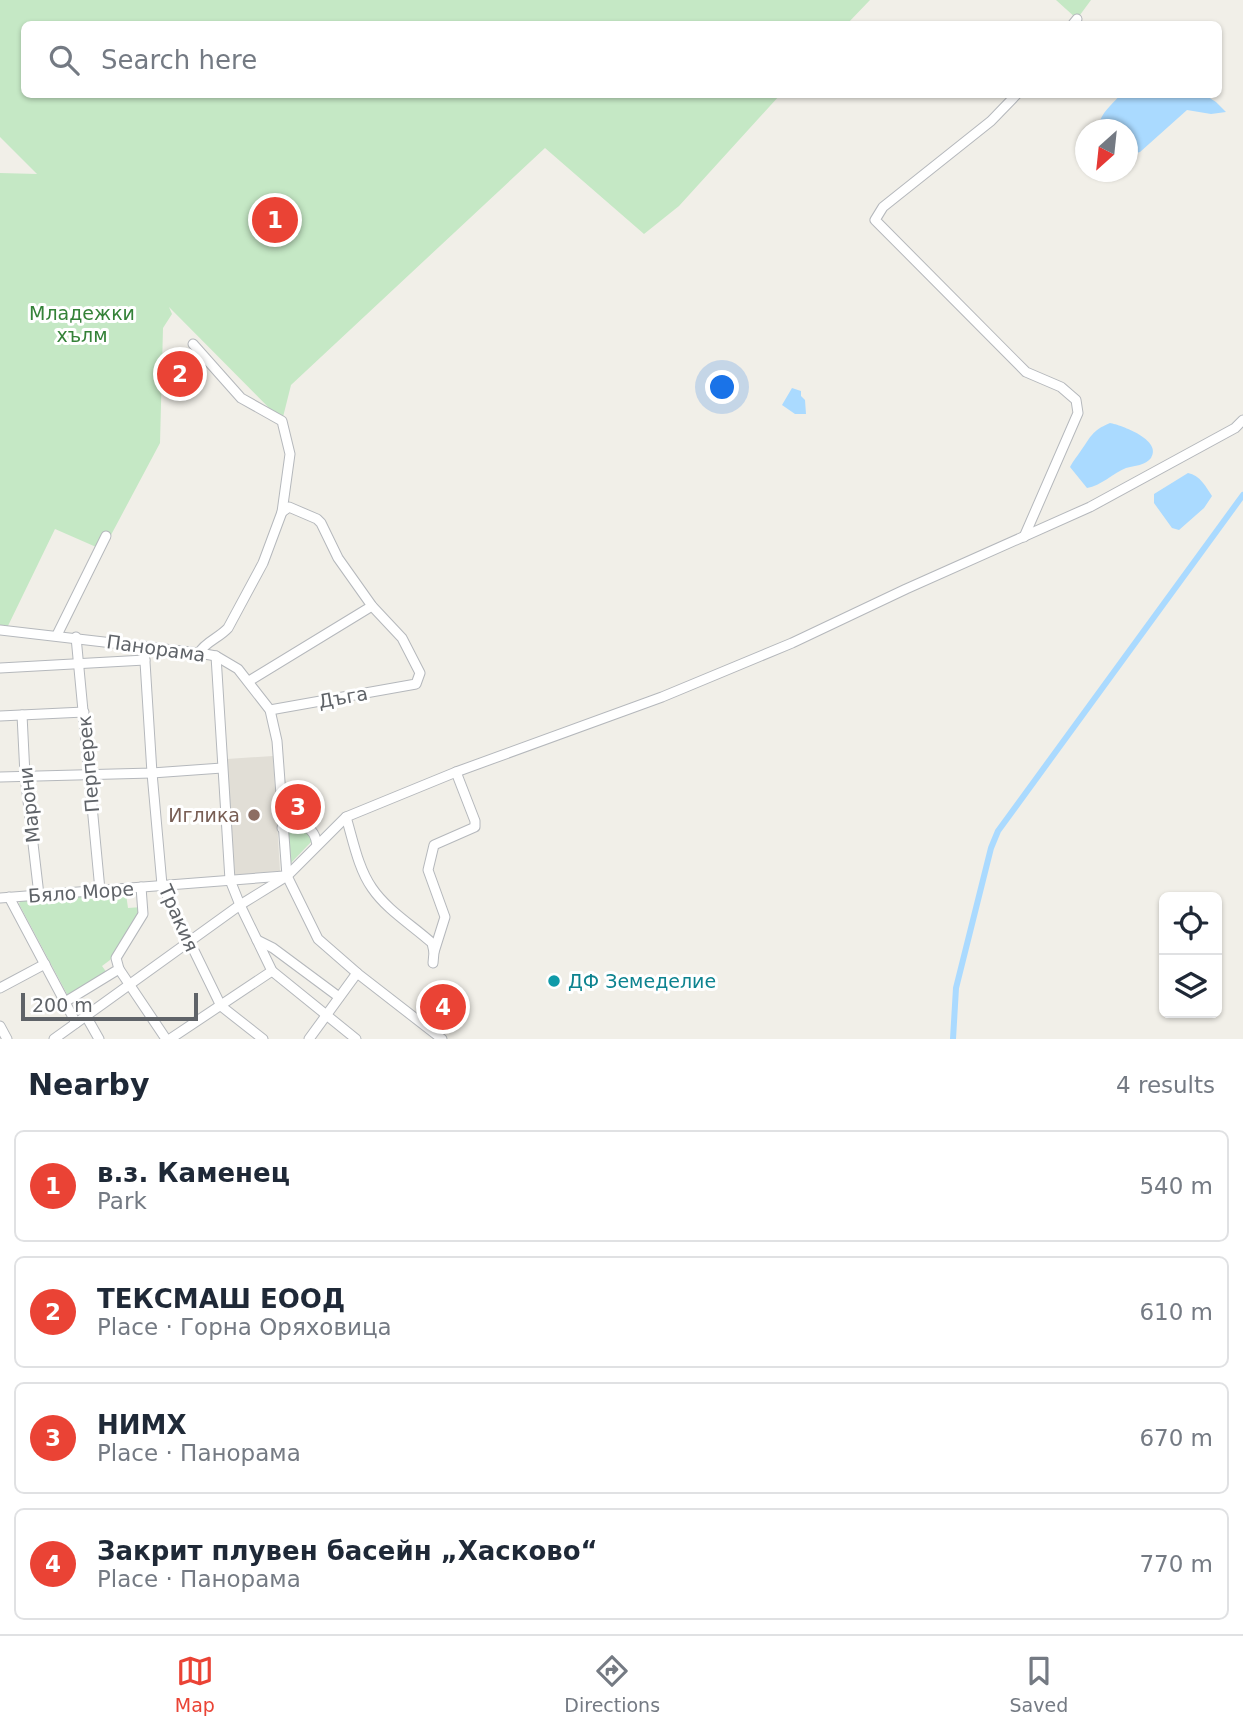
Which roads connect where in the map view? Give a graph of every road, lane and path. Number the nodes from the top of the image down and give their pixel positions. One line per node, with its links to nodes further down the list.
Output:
1 (1013, 98): 6 (street)
2 (193, 344): 4 (street)
3 (1243, 421): 6 (street)
4 (282, 512): 7 (street); 12 (street)
5 (106, 536): 9 (street)
6 (1024, 537): 23 (street)
7 (372, 606): 17 (street); 18 (street, Дъга)
8 (0, 630): 9 (street, Панорама)
9 (57, 635): 10 (street, Панорама)
10 (76, 637): 11 (street, Панорама); 15 (street, Перперек)
11 (144, 646): 12 (street, Панорама); 14 (street, Тракия)
12 (199, 653): 13 (street, Панорама)
13 (216, 656): 17 (street, Панорама); 22 (street)
14 (145, 660): 15 (street); 24 (street, Тракия)
15 (79, 663): 16 (street); 19 (street, Перперек)
16 (0, 668)
17 (249, 681): 18 (street, Панорама)
18 (271, 710): 29 (street, Панорама)
19 (84, 712): 20 (street); 26 (street, Перперек)
20 (22, 715): 21 (street); 25 (street, Марони)
21 (0, 716)
22 (222, 768): 24 (street); 32 (street)
23 (456, 772): 28 (street); 41 (street)
24 (152, 773): 26 (street); 33 (street, Тракия)
25 (25, 775): 26 (street); 27 (street); 36 (street, Марони)
26 (88, 775): 35 (street, Перперек)
27 (0, 777)
28 (346, 817): 30 (street); 41 (street)
29 (282, 828): 30 (street); 31 (street, Панорама)
30 (317, 845): 31 (street)
31 (287, 876): 32 (street, Бяло Море); 38 (street); 46 (street, Панорама)
32 (230, 880): 33 (street, Бяло Море); 38 (street)
33 (162, 885): 34 (street, Бяло Море); 40 (street, Тракия)
34 (141, 887): 35 (street, Бяло Море); 44 (street)
35 (100, 890): 36 (street, Бяло Море)
36 (39, 895): 37 (street, Бяло Море)
37 (5, 897): 42 (street)
38 (240, 905): 39 (street); 40 (street)
39 (256, 940): 45 (street); 49 (street)
40 (189, 942): 47 (street); 51 (street, Тракия)
41 (435, 952): 43 (street)
42 (45, 964): 48 (street); 50 (street)
43 (433, 964)
44 (119, 969): 47 (street); 50 (street)
45 (272, 971): 51 (street); 53 (street)
46 (357, 973): 49 (street); 63 (street, Панорама)
47 (129, 985): 52 (street); 59 (street)
48 (0, 988)
49 (339, 997): 53 (street)
50 (65, 1002): 54 (street)
51 (221, 1006): 59 (street); 60 (street, Тракия)
52 (86, 1016): 54 (street); 58 (street)
53 (327, 1016): 61 (street); 62 (street)
54 (76, 1023): 57 (street)
55 (0, 1026): 56 (street)
56 (7, 1039)
57 (54, 1039)
58 (99, 1039)
59 (168, 1039)
60 (263, 1039)
61 (309, 1039)
62 (356, 1039)
63 (442, 1039)

